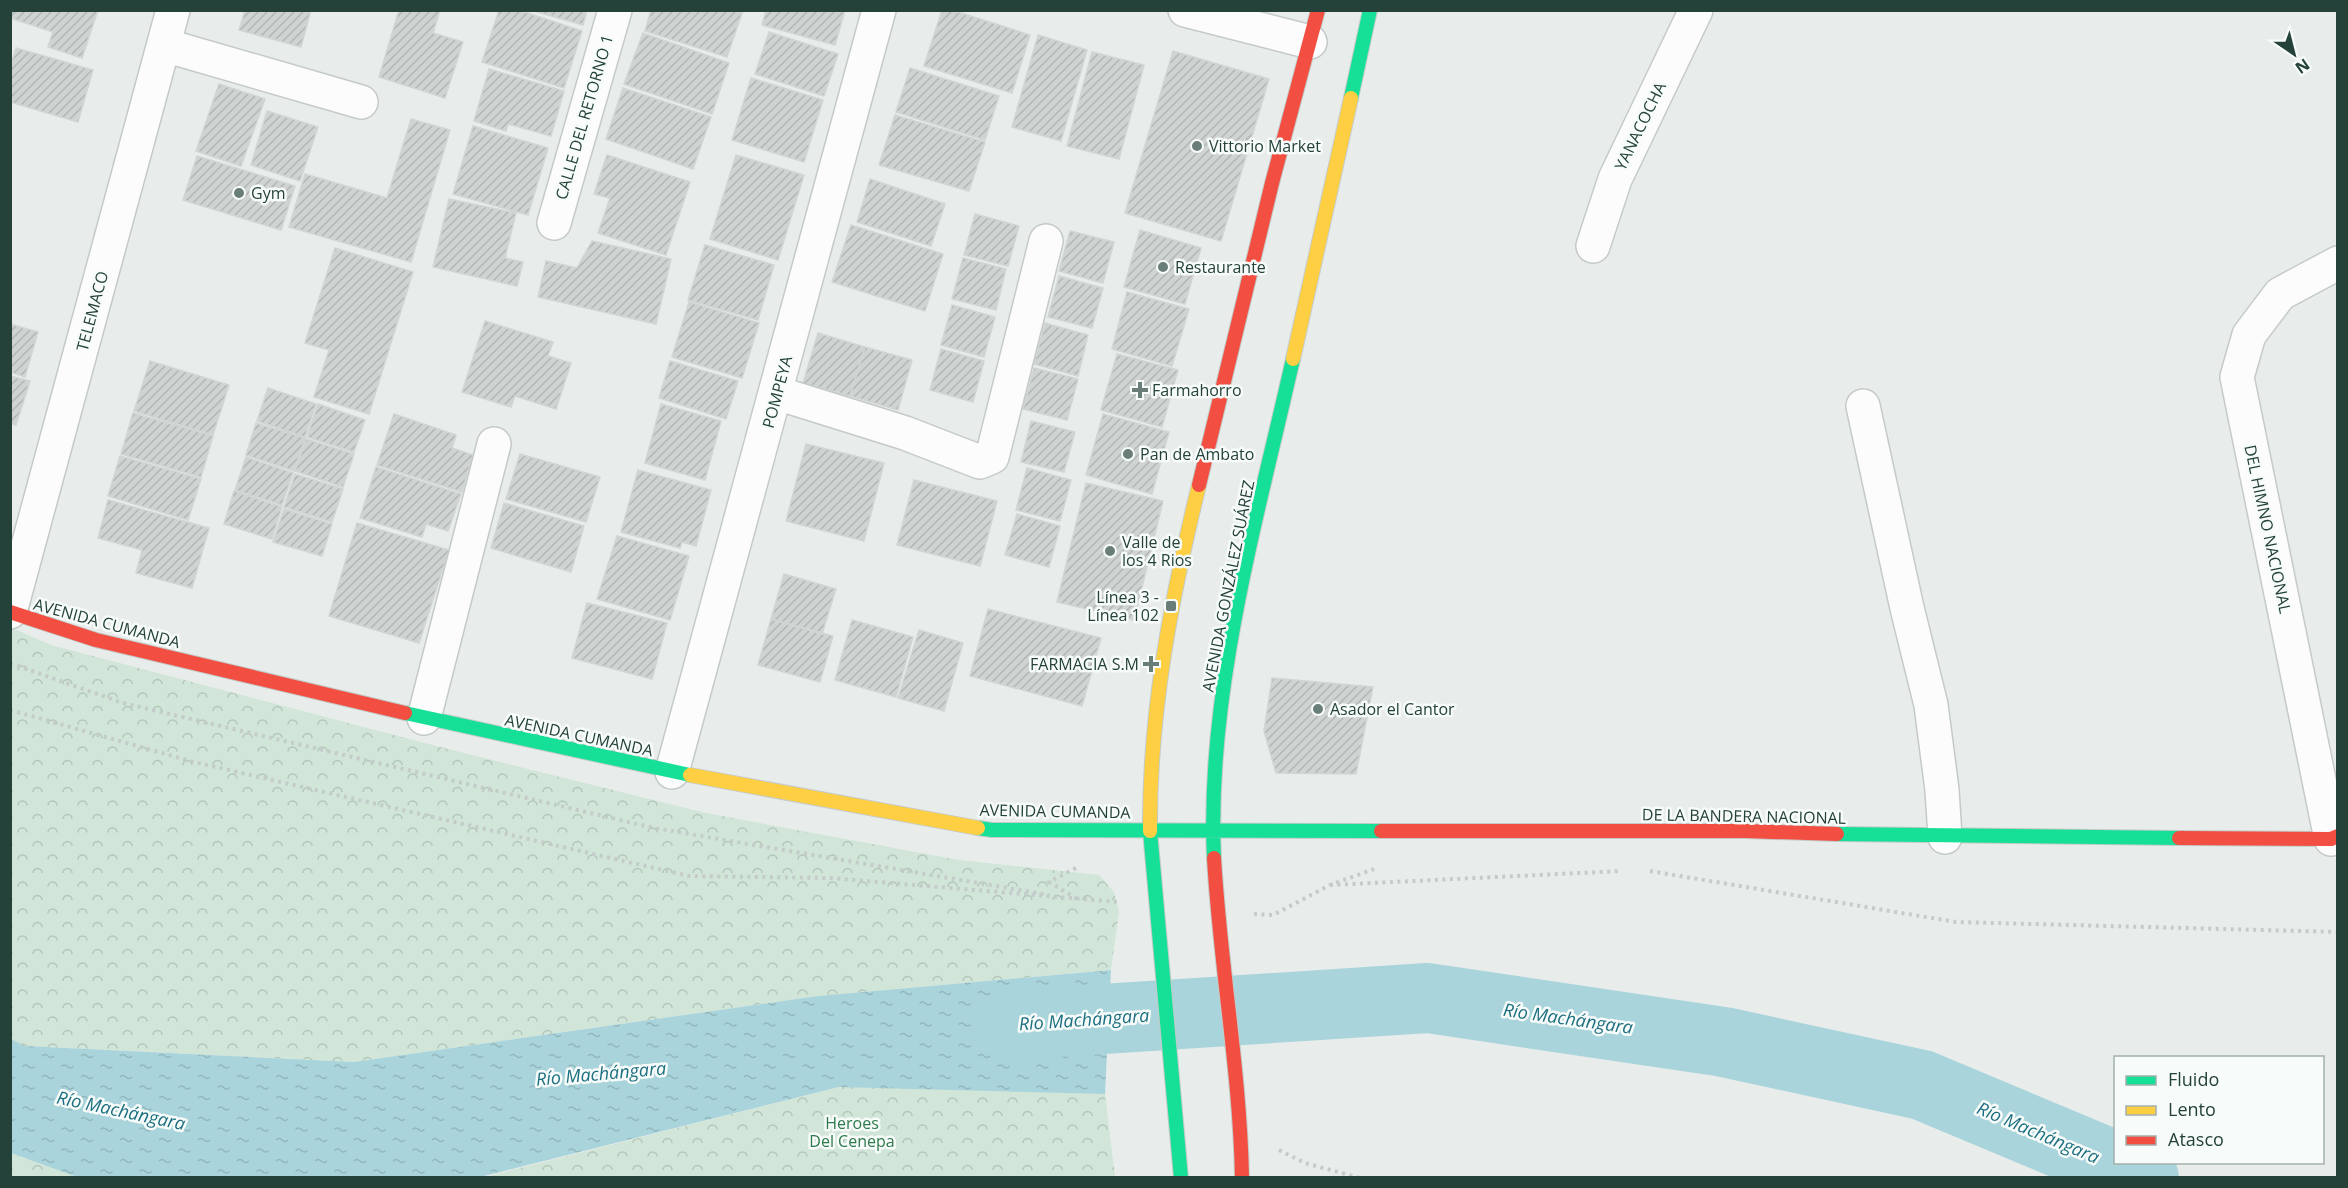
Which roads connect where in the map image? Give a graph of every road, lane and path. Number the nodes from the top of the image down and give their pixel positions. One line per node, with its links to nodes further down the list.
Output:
1 (173, 10): 9 (street, TELEMACO)
2 (615, 10): 11 (street, CALLE DEL RETORNO 1)
3 (879, 10): 15 (street, POMPEYA)
4 (1185, 10): 8 (street)
5 (1318, 10): 8 (main road)
6 (1370, 10): 24 (main road, AVENIDA GONZÁLEZ SUÁREZ)
7 (1696, 10): 13 (street, YANACOCHA)
8 (1310, 42): 23 (main road)
9 (164, 45): 10 (street); 18 (street, TELEMACO)
10 (361, 102)
11 (554, 223)
12 (1046, 241): 15 (street)
13 (1593, 246)
14 (2337, 263): 26 (street, DEL HIMNO NACIONAL)
15 (777, 393): 22 (street, POMPEYA)
16 (1863, 406): 25 (street)
17 (494, 444): 21 (street)
18 (10, 612): 21 (main road, AVENIDA CUMANDA)
19 (10, 663): 20 (path)
20 (10, 710)
21 (424, 718): 22 (main road, AVENIDA CUMANDA)
22 (672, 772): 23 (main road, AVENIDA CUMANDA)
23 (1150, 830): 24 (main road, DE LA BANDERA NACIONAL); 32 (main road)
24 (1213, 830): 25 (main road, DE LA BANDERA NACIONAL); 29 (main road, AVENIDA GONZÁLEZ SUÁREZ)
25 (1945, 837): 26 (main road, DE LA BANDERA NACIONAL)
26 (2334, 837)
27 (1633, 870): 29 (path)
28 (1645, 870): 30 (path)
29 (1217, 911): 31 (main road, AVENIDA GONZÁLEZ SUÁREZ)
30 (2337, 932)
31 (1241, 1130): 33 (main road, AVENIDA GONZÁLEZ SUÁREZ); 34 (path)
32 (1181, 1178)
33 (1242, 1178)
34 (1360, 1178)

